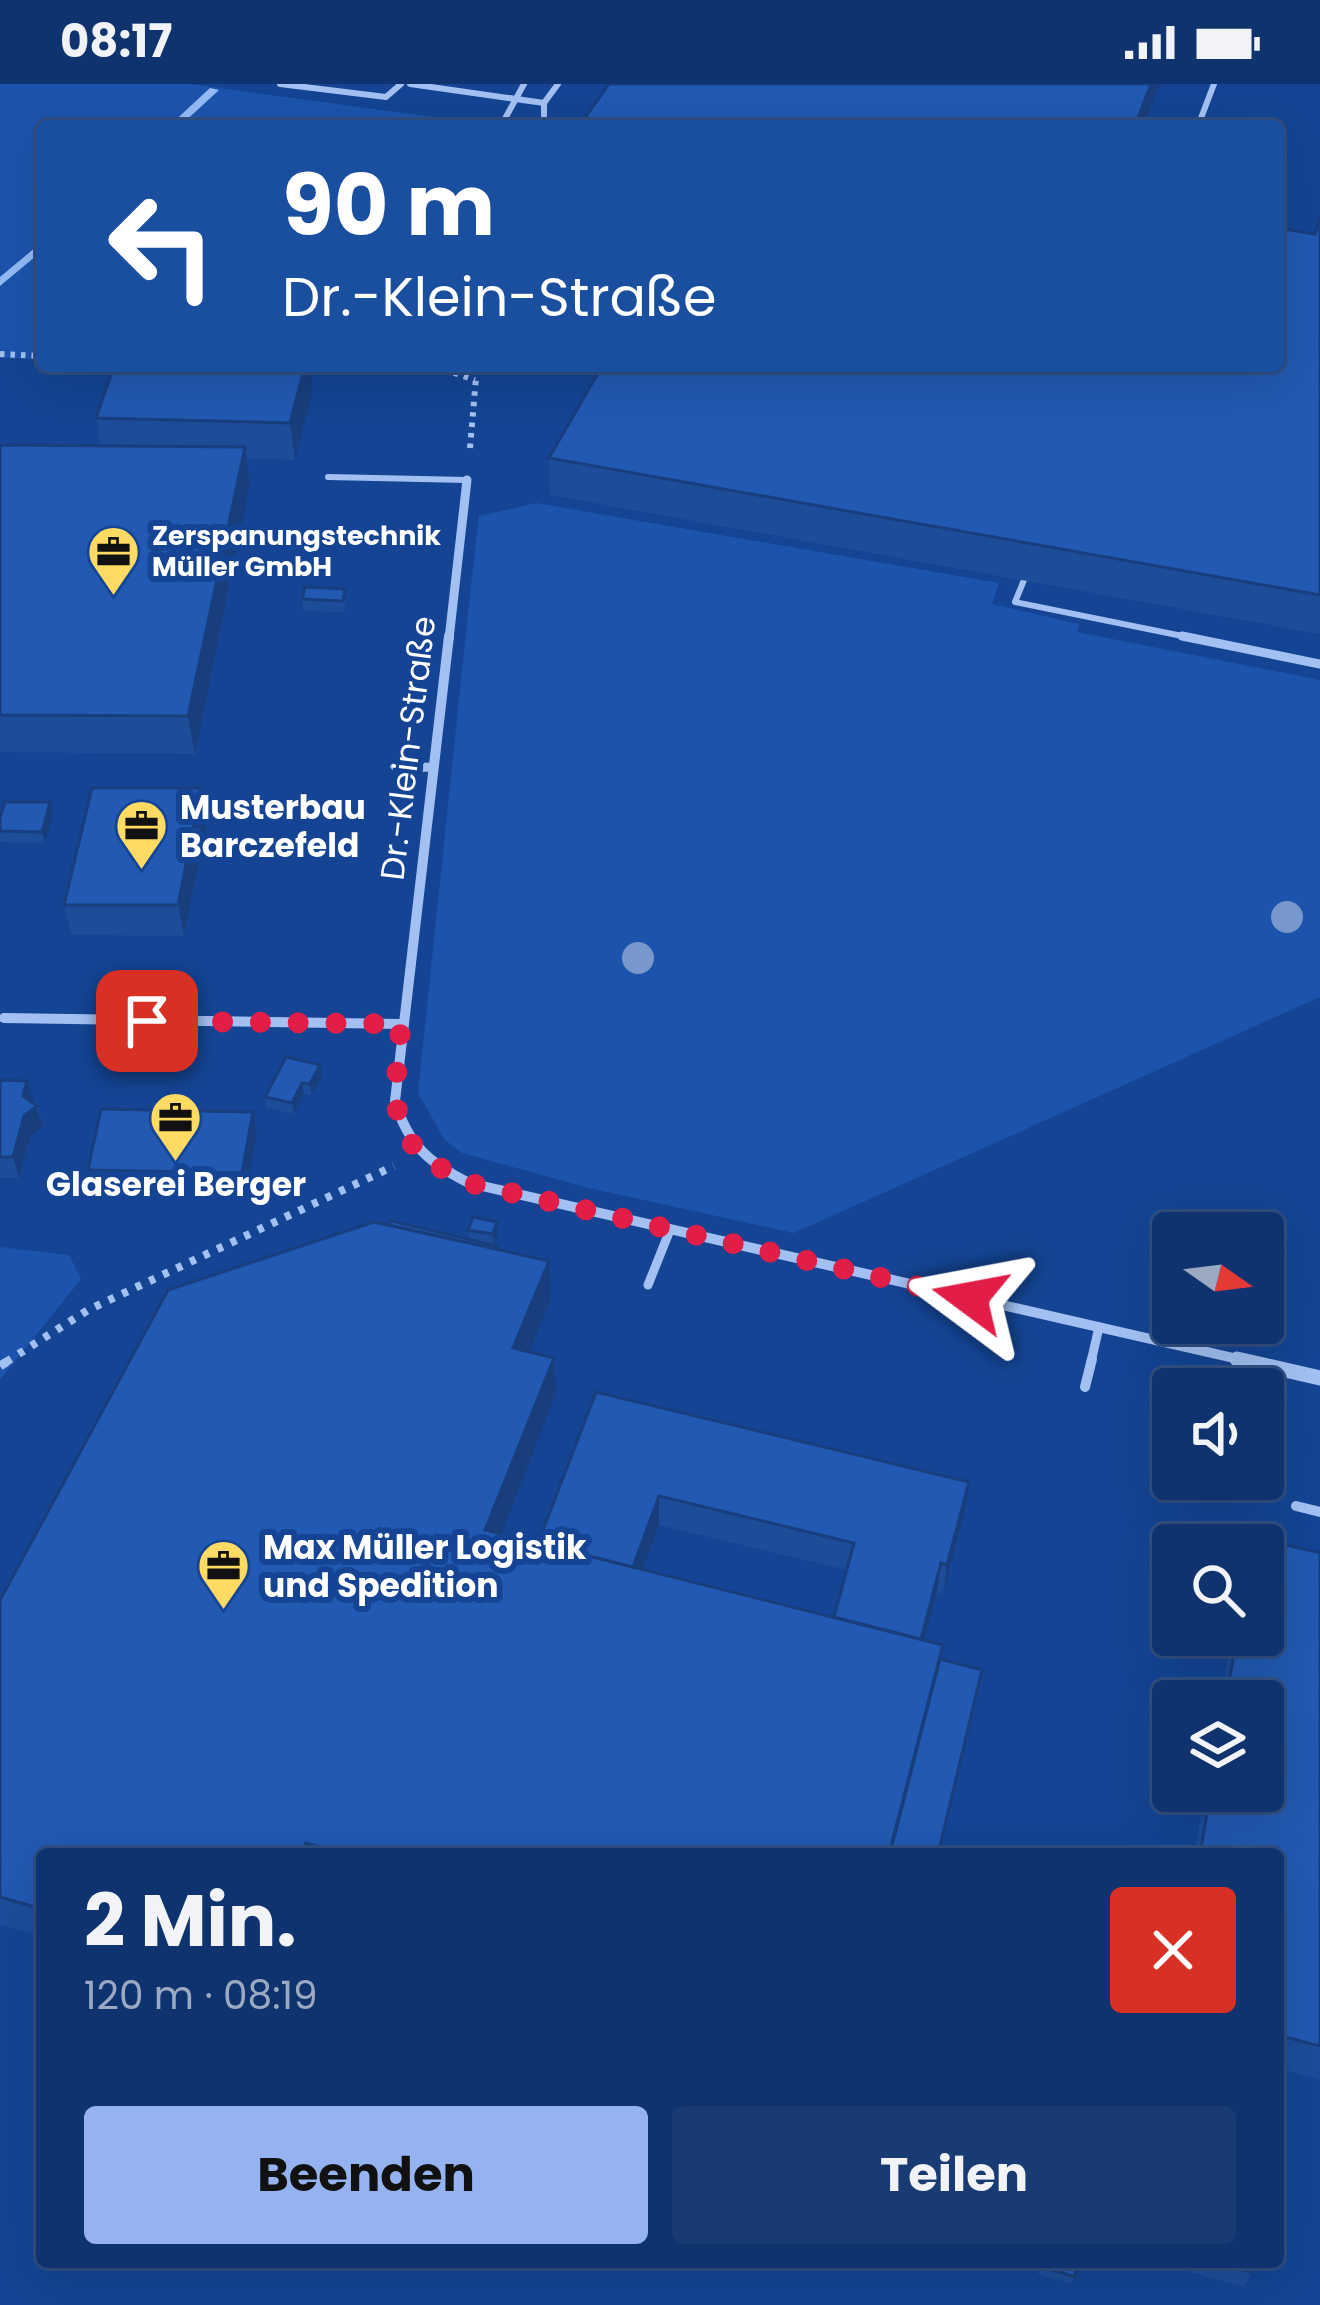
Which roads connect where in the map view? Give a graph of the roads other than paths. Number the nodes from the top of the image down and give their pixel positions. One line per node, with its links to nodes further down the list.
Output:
1 (280, 84): 2 (lane)
2 (405, 84): 6 (lane)
3 (524, 84): 6 (lane)
4 (557, 84): 7 (lane)
5 (1214, 84): 10 (lane)
6 (513, 98): 7 (lane); 8 (lane)
7 (544, 103): 9 (lane)
8 (504, 120)
9 (544, 120)
10 (1200, 120)
11 (328, 477): 12 (lane)
12 (467, 479): 16 (street, Dr.-Klein-Straße)
13 (1024, 580): 14 (lane)
14 (1320, 664)
15 (394, 767): 16 (lane)
16 (434, 767): 18 (street, Dr.-Klein-Straße)
17 (4, 1018): 18 (street)
18 (401, 1024): 19 (street, Dr.-Klein-Straße)
19 (670, 1230): 20 (lane); 21 (street)
20 (648, 1286)
21 (1099, 1327): 22 (street); 23 (lane)
22 (1320, 1378)
23 (1085, 1387)
24 (1296, 1506): 25 (lane)
25 (1320, 1512)

